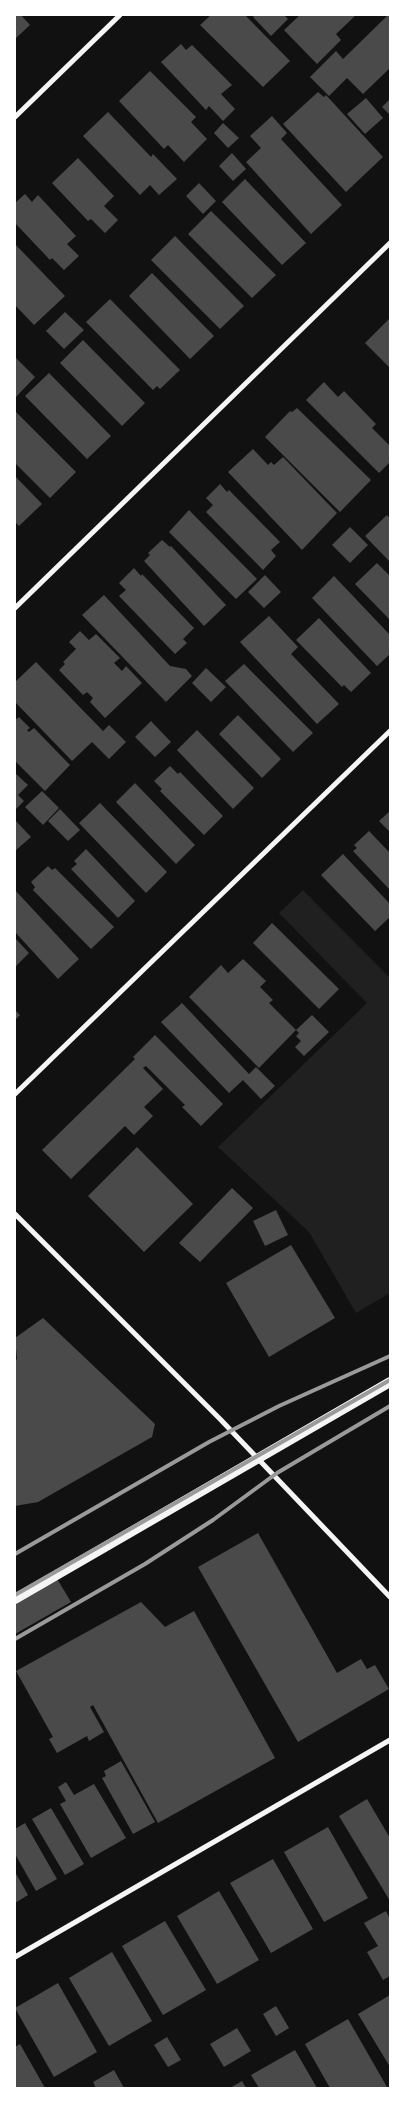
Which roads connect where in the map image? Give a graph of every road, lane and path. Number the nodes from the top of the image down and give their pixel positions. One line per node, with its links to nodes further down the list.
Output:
1 (120, 15): 2 (street)
2 (15, 117)
3 (390, 243): 4 (street)
4 (15, 608)
5 (390, 731): 6 (street)
6 (15, 1094)
7 (15, 1214): 9 (street)
8 (390, 1382): 9 (main road)
9 (258, 1458): 10 (street); 11 (main road)
10 (390, 1597)
11 (15, 1598)
12 (390, 1740): 13 (street)
13 (15, 1958)

